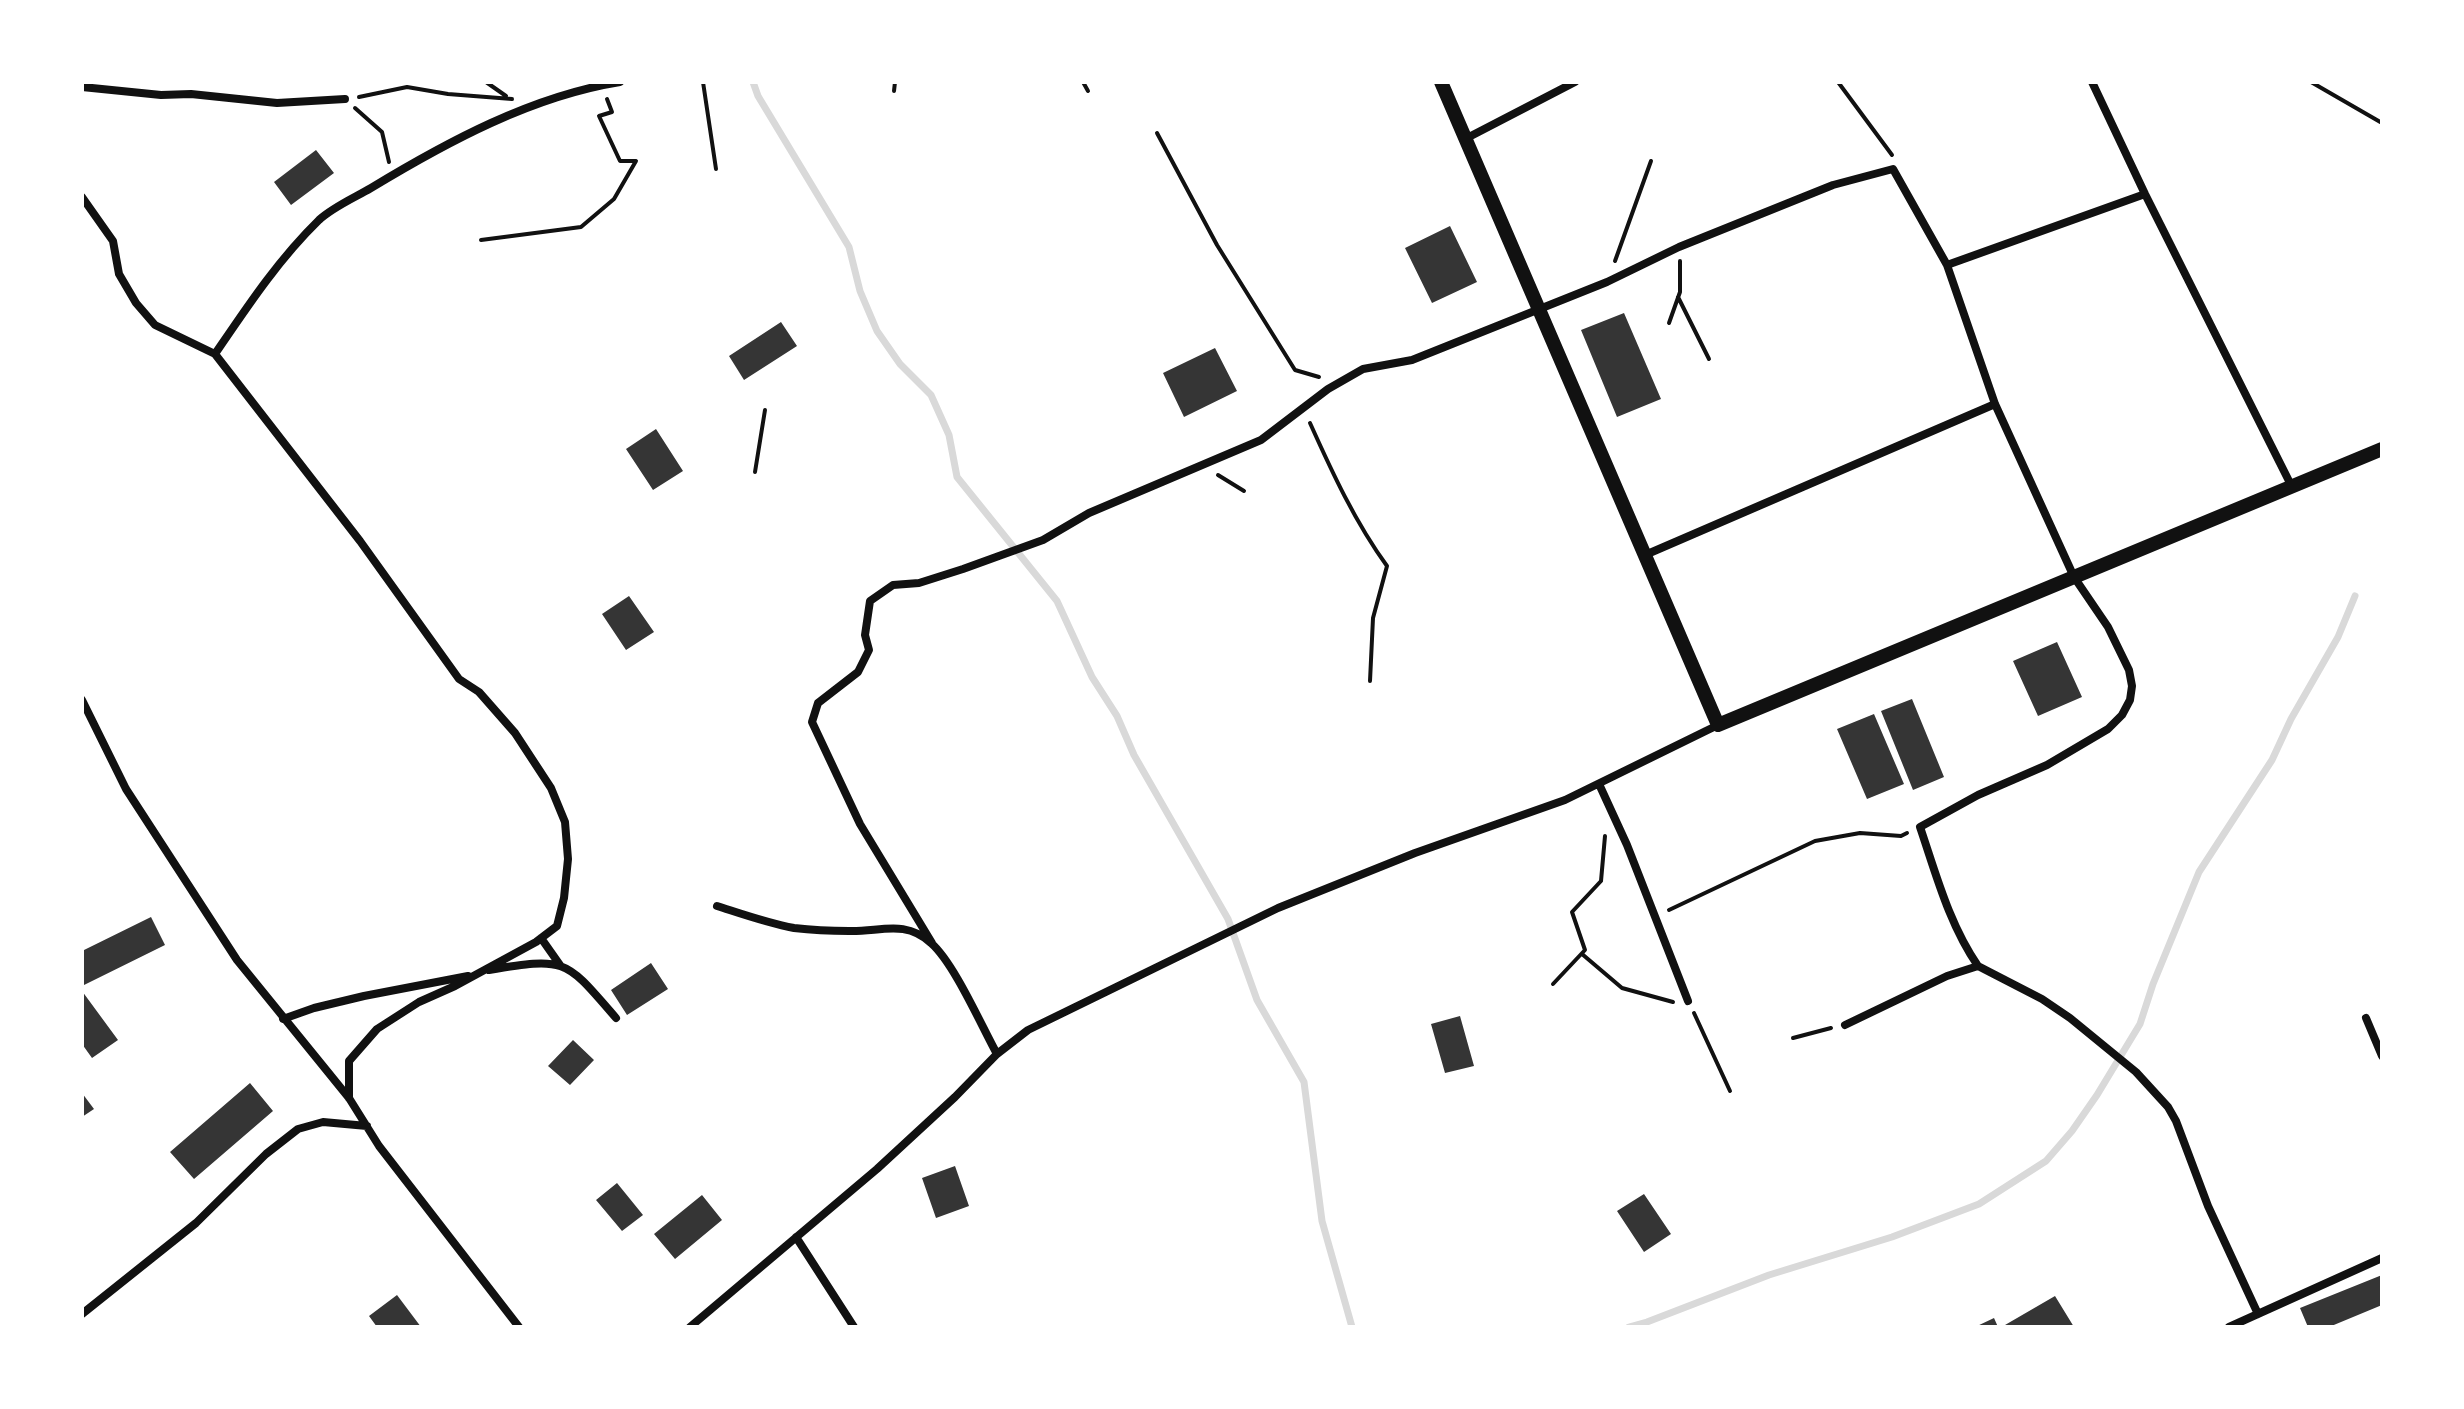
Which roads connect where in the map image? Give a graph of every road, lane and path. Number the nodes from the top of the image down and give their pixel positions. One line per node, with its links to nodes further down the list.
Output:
1 (486, 82): 15 (path)
2 (620, 82): 11 (street)
3 (703, 82): 22 (path)
4 (895, 82): 13 (path)
5 (1083, 82): 14 (path)
6 (1441, 82): 20 (street)
7 (1575, 82): 20 (street)
8 (1838, 82): 23 (path)
9 (2092, 82): 25 (street)
10 (2311, 82): 18 (path)
11 (601, 85): 17 (street); 27 (path)
12 (82, 87): 16 (street)
13 (894, 91)
14 (1088, 91)
15 (508, 97): 16 (path); 17 (path)
16 (345, 99): 24 (path)
17 (528, 106): 24 (street)
18 (2382, 123)
19 (1157, 133): 36 (path)
20 (1465, 139): 32 (street)
21 (1651, 161): 30 (path)
22 (716, 169)
23 (1893, 169): 28 (street); 29 (street)
24 (391, 174): 34 (street)
25 (2145, 194): 29 (street); 43 (street)
26 (82, 197): 34 (street)
27 (481, 240)
28 (1679, 247): 30 (street); 31 (path)
29 (1947, 265): 37 (street)
30 (1607, 282): 32 (street)
31 (1678, 297): 33 (path); 35 (path)
32 (1539, 308): 36 (street); 45 (street)
33 (1669, 323)
34 (215, 354): 55 (street)
35 (1709, 359)
36 (1340, 383): 38 (street)
37 (1995, 404): 45 (street); 46 (street)
38 (1304, 409): 41 (street); 47 (path)
39 (765, 410): 42 (path)
40 (2382, 449): 43 (street)
41 (1202, 466): 44 (path); 56 (street)
42 (755, 472)
43 (2292, 487): 46 (street)
44 (1244, 491)
45 (1645, 555): 49 (street)
46 (2074, 577): 49 (street); 51 (street)
47 (1370, 681)
48 (82, 700): 65 (street)
49 (1718, 725): 50 (street)
50 (1599, 784): 54 (street); 68 (street)
51 (1920, 827): 54 (path); 59 (street)
52 (1605, 831): 57 (path)
53 (717, 906): 56 (street)
54 (1655, 916): 62 (street)
55 (541, 938): 58 (street); 60 (street)
56 (932, 943): 68 (street)
57 (1582, 954): 61 (path); 62 (path)
58 (560, 965): 60 (street); 63 (street)
59 (1978, 966): 66 (street); 76 (street)
60 (483, 971): 65 (street); 71 (street)
61 (1553, 984)
62 (1688, 1001): 70 (path)
63 (616, 1018)
64 (2366, 1018): 69 (street)
65 (283, 1019): 71 (street)
66 (1845, 1025): 67 (path)
67 (1793, 1038)
68 (997, 1054): 73 (street)
69 (2382, 1056)
70 (1730, 1091)
71 (349, 1098): 72 (street)
72 (367, 1126): 75 (street); 77 (street)
73 (796, 1237): 78 (street); 79 (street)
74 (2382, 1258): 76 (street)
75 (82, 1314)
76 (2258, 1314): 80 (street)
77 (519, 1327)
78 (690, 1327)
79 (854, 1327)
80 (2229, 1327)

